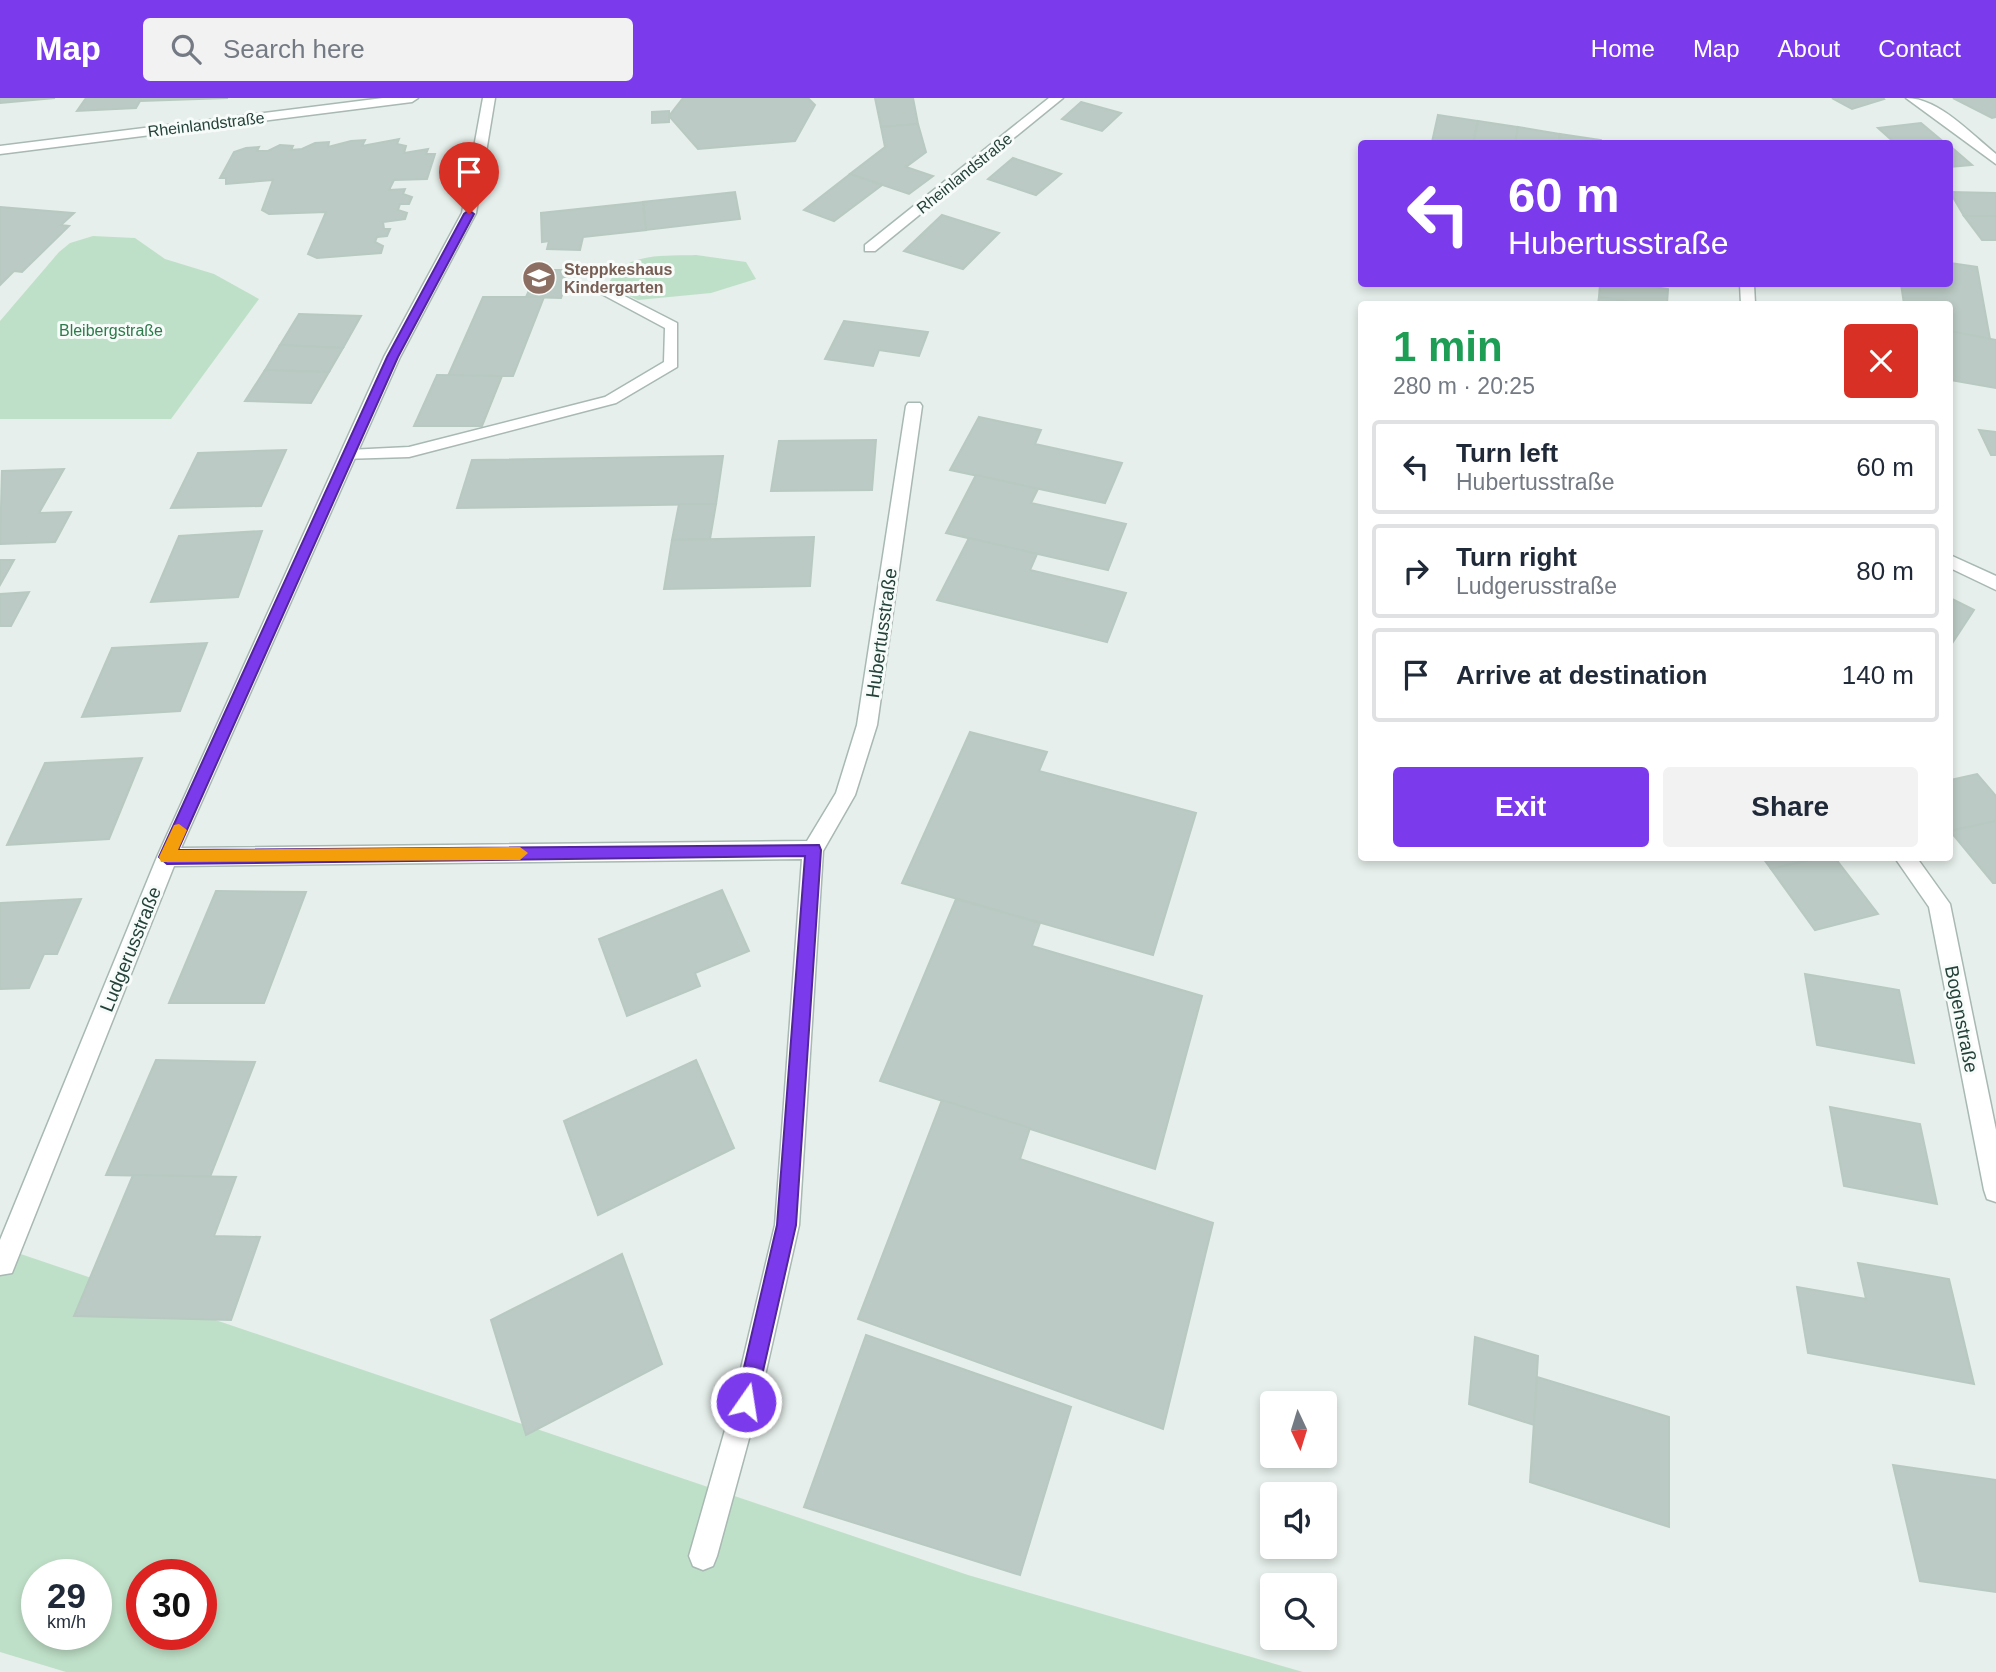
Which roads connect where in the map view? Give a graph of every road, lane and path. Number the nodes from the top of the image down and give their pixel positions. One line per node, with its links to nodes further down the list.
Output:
1 (412, 98): 5 (street, Rheinlandstraße)
2 (489, 98): 10 (street, Ludgerusstraße)
3 (1057, 98): 7 (street, Rheinlandstraße)
4 (1912, 98): 6 (street)
5 (0, 150)
6 (1996, 160)
7 (870, 248)
8 (601, 288): 10 (street)
9 (914, 406): 13 (street, Hubertusstraße)
10 (348, 455): 14 (street, Ludgerusstraße)
11 (1953, 563): 12 (street)
12 (1996, 584)
13 (813, 850): 14 (street); 18 (street, Hubertusstraße)
14 (167, 857): 17 (street, Ludgerusstraße)
15 (1907, 861): 16 (street, Bogenstraße)
16 (1996, 1191)
17 (3, 1265)
18 (703, 1556)

